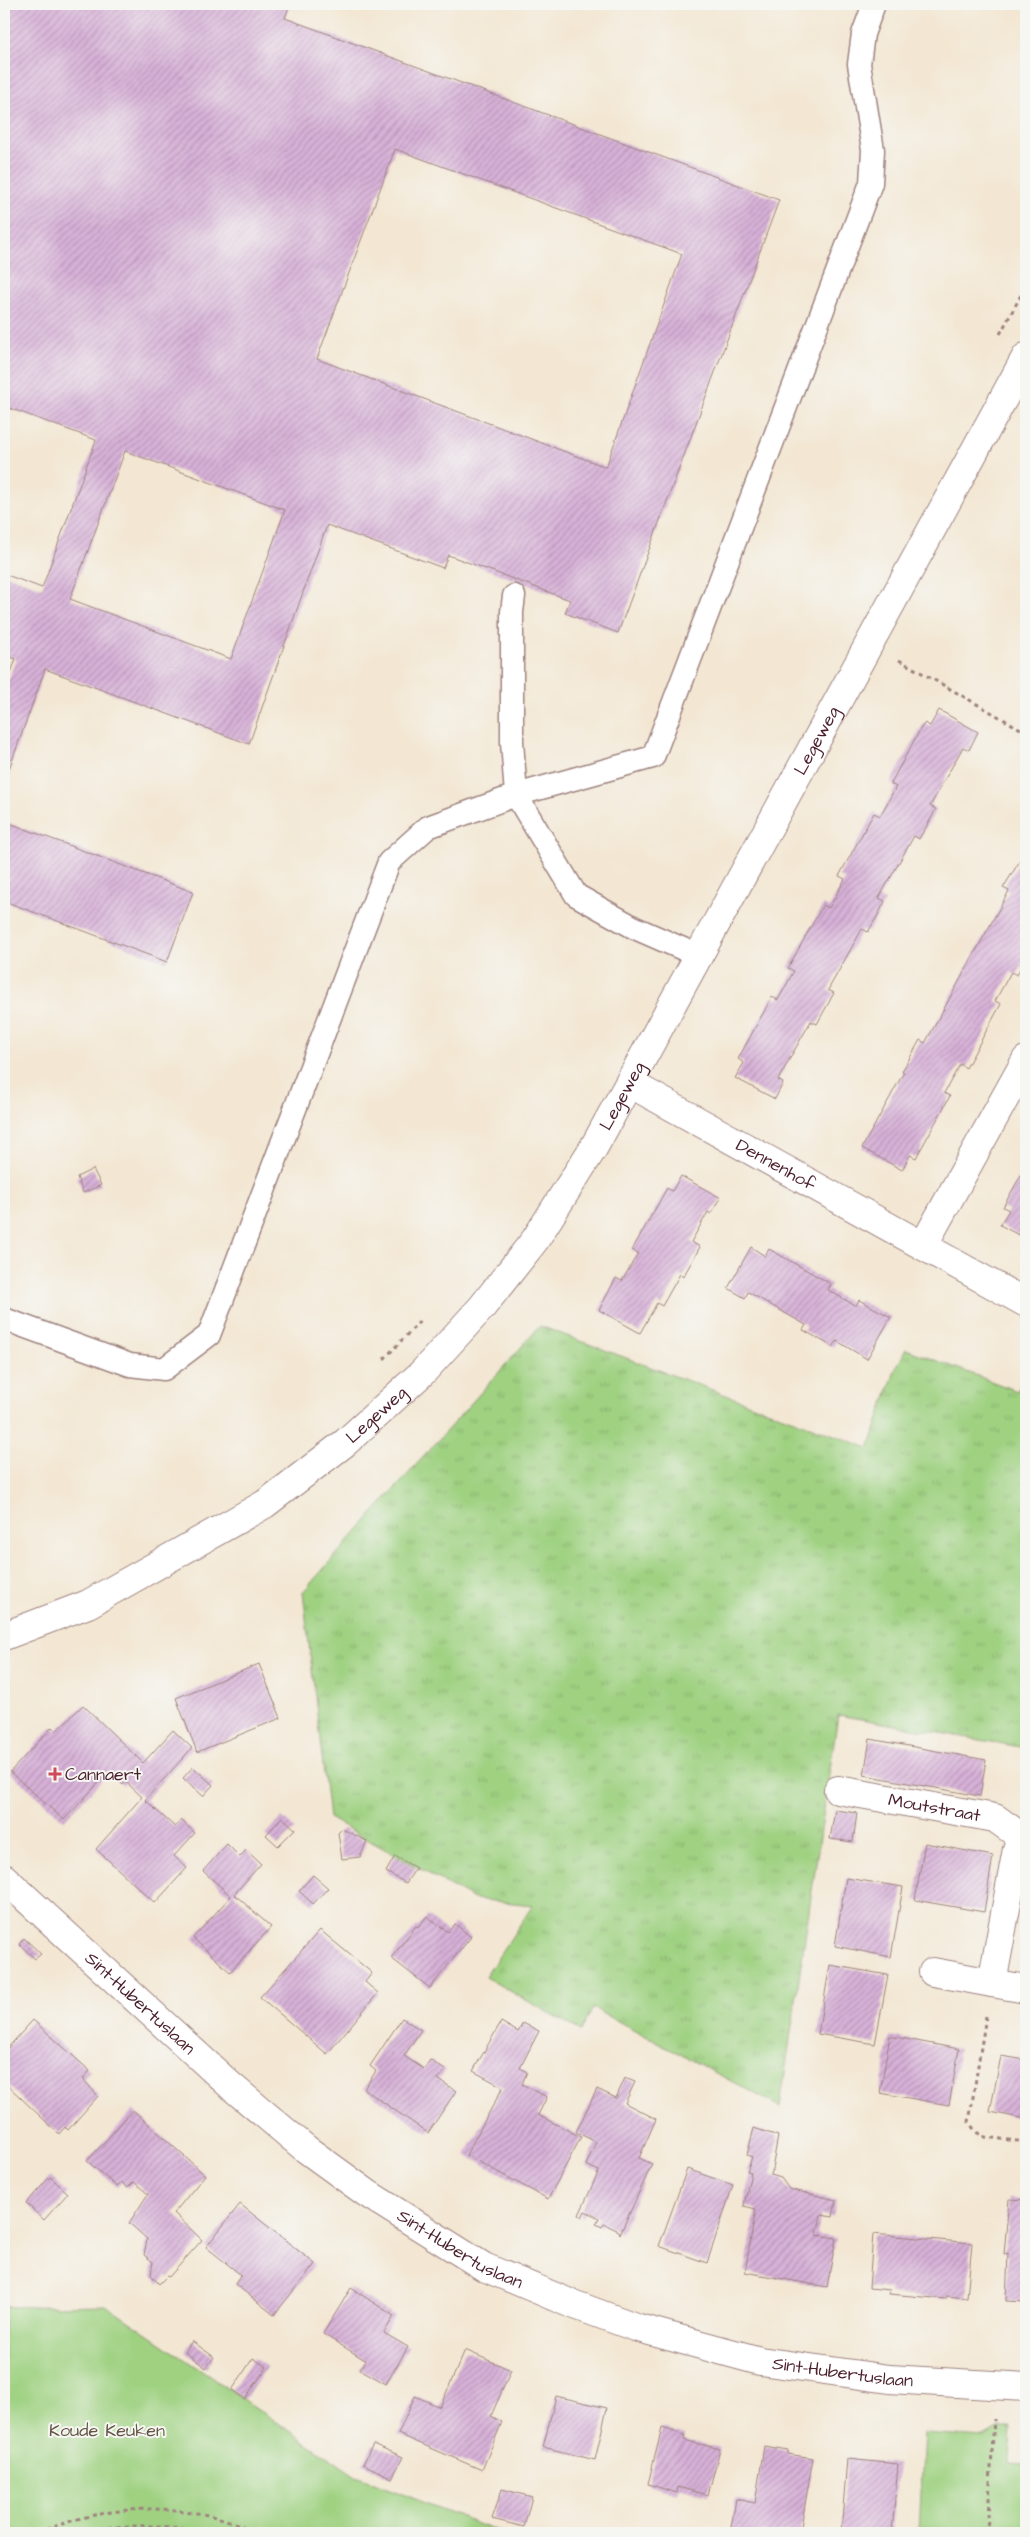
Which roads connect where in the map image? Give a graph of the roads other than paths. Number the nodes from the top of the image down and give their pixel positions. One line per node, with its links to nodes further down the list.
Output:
1 (874, 4): 4 (lane)
2 (1026, 358): 5 (street, Legeweg)
3 (514, 596): 4 (lane)
4 (516, 795): 5 (lane); 10 (lane)
5 (699, 956): 7 (street, Legeweg)
6 (1026, 1060): 8 (street)
7 (630, 1084): 8 (street, Dennenhof); 11 (street, Legeweg)
8 (923, 1246): 9 (street, Dennenhof)
9 (1026, 1303)
10 (4, 1319)
11 (4, 1636)
12 (838, 1790): 13 (street, Moutstraat)
13 (1025, 1837): 16 (street, Moutstraat)
14 (4, 1878): 18 (street, Sint-Hubertuslaan)
15 (933, 1972): 16 (street)
16 (992, 1983): 17 (street)
17 (1026, 1989)
18 (1026, 2387)

